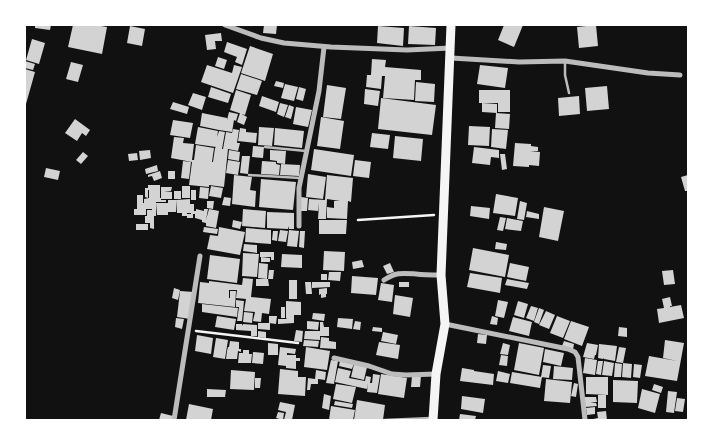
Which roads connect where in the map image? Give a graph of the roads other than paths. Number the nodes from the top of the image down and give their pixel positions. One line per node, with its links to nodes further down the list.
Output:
1 (225, 25): 3 (street)
2 (452, 25): 4 (highway)
3 (324, 47): 4 (street); 10 (street)
4 (451, 48): 5 (highway)
5 (451, 58): 6 (street); 15 (highway)
6 (565, 61): 7 (street); 8 (lane)
7 (680, 76)
8 (568, 93)
9 (265, 147): 10 (lane)
10 (307, 151): 12 (street)
11 (249, 175): 12 (lane)
12 (302, 178): 13 (street)
13 (299, 226)
14 (200, 256): 21 (street)
15 (441, 275): 16 (street); 17 (highway)
16 (384, 280)
17 (445, 324): 19 (highway); 23 (street)
18 (334, 358): 19 (street)
19 (436, 374): 20 (highway)
20 (433, 419): 22 (lane)
21 (174, 420)
22 (385, 420)
23 (585, 420)

